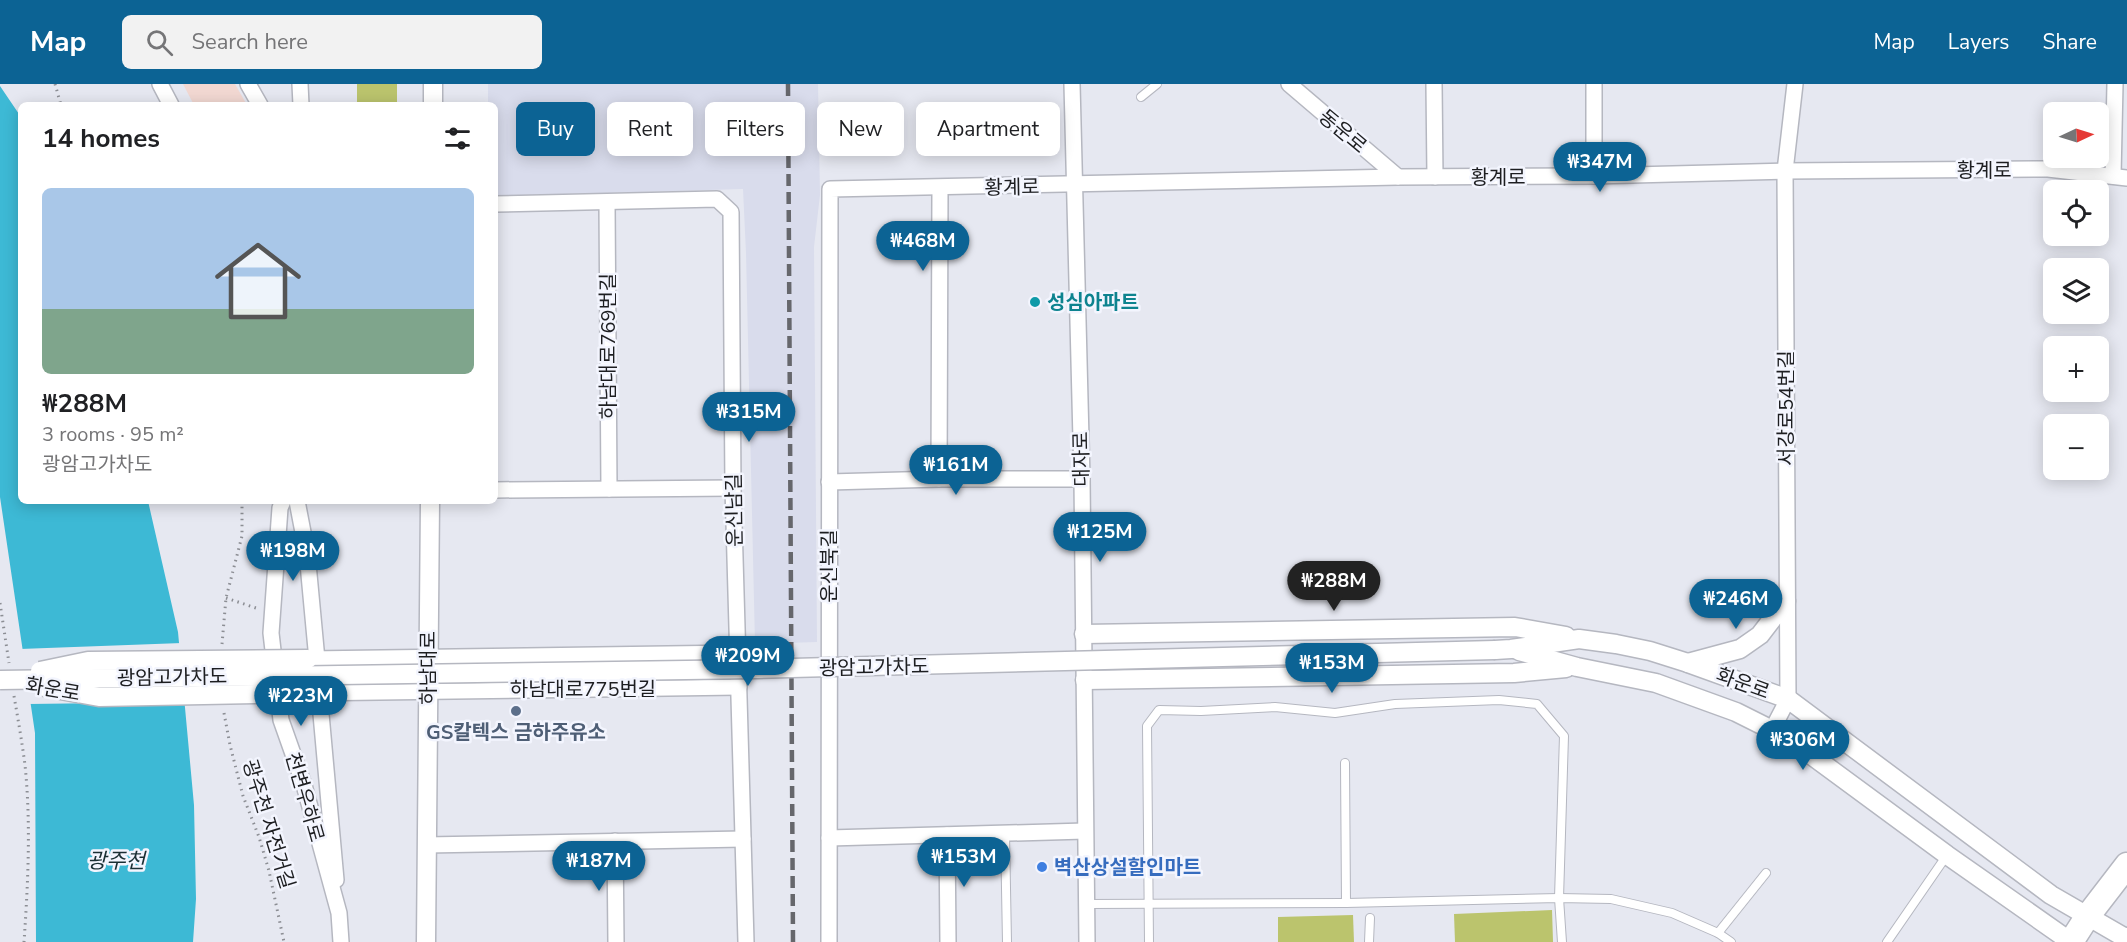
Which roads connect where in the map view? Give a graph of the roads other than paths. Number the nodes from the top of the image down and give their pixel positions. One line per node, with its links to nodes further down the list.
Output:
1 (160, 84): 13 (street)
2 (248, 84): 14 (street)
3 (300, 84): 15 (street)
4 (434, 84): 16 (street)
5 (1072, 84): 22 (street, 대자로)
6 (1157, 84): 12 (lane)
7 (1288, 84): 19 (street, 동운로)
8 (1434, 84): 20 (street)
9 (1594, 84): 18 (street)
10 (1795, 84): 17 (street, 서강로54번길)
11 (2115, 84): 21 (street)
12 (1141, 97)
13 (169, 102)
14 (258, 102)
15 (301, 102)
16 (433, 102)
17 (1785, 171): 18 (street, 황계로); 21 (street, 황계로); 36 (street, 서강로54번길)
18 (1594, 176): 20 (street, 황계로)
19 (1398, 177): 20 (street, 황계로); 22 (street, 황계로)
20 (1435, 177)
21 (2120, 177)
22 (1075, 185): 23 (street, 황계로); 28 (street, 대자로)
23 (940, 188): 24 (street, 황계로); 27 (street)
24 (830, 189): 29 (street, 운신북길)
25 (607, 203): 26 (street, 운신남길); 30 (street, 운신남길); 31 (street, 하남대로769번길)
26 (498, 204)
27 (939, 479): 28 (street); 29 (street)
28 (1082, 479): 37 (street, 대자로)
29 (829, 482): 56 (street, 운신북길)
30 (733, 488): 31 (street); 40 (street, 운신남길)
31 (609, 489): 32 (street)
32 (498, 490)
33 (282, 504): 67 (street, 천변우하로)
34 (298, 504): 42 (street)
35 (430, 504): 41 (street, 하남대로)
36 (1786, 602): 43 (street); 50 (street, 서강로54번길)
37 (1084, 634): 38 (street); 46 (street, 대자로)
38 (1580, 639): 39 (street, 화운로); 43 (street, 화운로)
39 (1503, 650): 44 (street, 화운로); 45 (street, 광암고가차도, bridge)
40 (738, 652): 41 (street, 하남대로775번길); 47 (street, 운신남길)
41 (428, 657): 42 (street, 화운로); 48 (street, 하남대로)
42 (312, 659): 45 (street, 화운로, bridge)
43 (1688, 663): 50 (street, 화운로)
44 (1577, 667): 46 (street); 51 (street, 화운로)
45 (4, 677): 49 (street, 화운로, bridge)
46 (1085, 680): 53 (street, 대자로)
47 (739, 687): 48 (street, 하남대로775번길); 57 (street, 운신남길)
48 (428, 690): 49 (street, 화운로); 59 (street, 하남대로)
49 (312, 692): 67 (street, 천변우하로)
50 (1788, 699): 51 (street, 서강로54번길); 68 (street, 화운로)
51 (1772, 729): 60 (street, 화운로)
52 (1345, 763): 65 (lane)
53 (1084, 831): 54 (street); 66 (street, 대자로)
54 (1005, 834): 55 (street); 78 (lane)
55 (947, 835): 56 (street); 77 (street)
56 (829, 838): 76 (street, 운신북길)
57 (743, 839): 58 (street); 75 (street, 운신남길)
58 (615, 841): 59 (street); 74 (street)
59 (426, 845): 73 (street, 하남대로)
60 (1947, 855): 84 (lane); 85 (street, 화운로)
61 (2127, 865): 68 (main road)
62 (1766, 873): 70 (lane)
63 (1559, 898): 64 (lane); 65 (lane); 70 (lane); 82 (lane)
64 (1148, 903): 65 (lane); 66 (lane); 80 (lane)
65 (1346, 903)
66 (1087, 904): 79 (street, 대자로)
67 (339, 913): 72 (street, 천변우하로)
68 (2087, 917): 71 (street, 화운로); 85 (main road)
69 (1370, 918): 81 (lane)
70 (1718, 933): 83 (lane)
71 (2127, 940)
72 (341, 942)
73 (426, 942)
74 (616, 942)
75 (746, 942)
76 (830, 942)
77 (948, 942)
78 (1007, 942)
79 (1087, 942)
80 (1149, 942)
81 (1369, 942)
82 (1562, 942)
83 (1731, 942)
84 (1887, 942)
85 (2071, 942)

